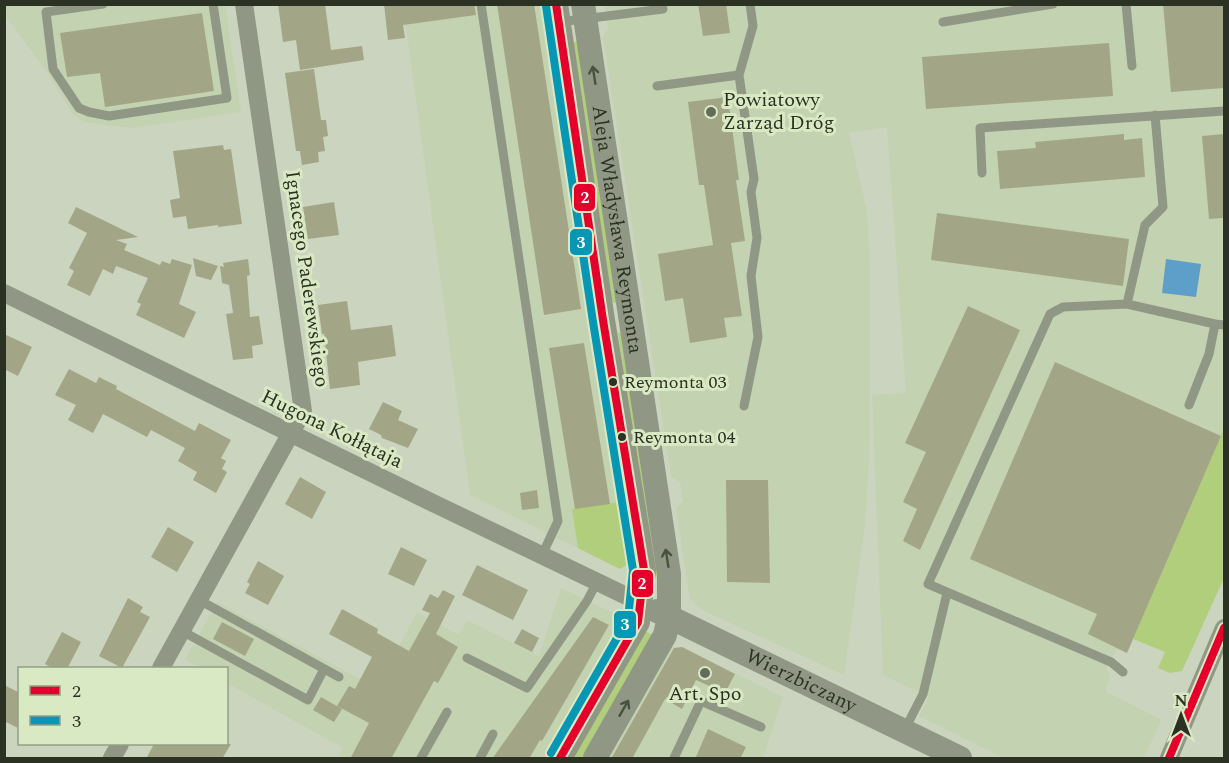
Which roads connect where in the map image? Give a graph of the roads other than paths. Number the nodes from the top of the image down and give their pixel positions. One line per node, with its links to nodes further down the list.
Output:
1 (103, 4): 9 (lane)
2 (213, 4): 9 (lane)
3 (244, 4): 25 (street, Ignacego Paderewskiego)
4 (482, 4): 26 (lane)
5 (662, 4): 10 (lane)
6 (750, 4): 14 (lane)
7 (1053, 4): 12 (lane)
8 (1126, 4): 13 (lane)
9 (67, 7)
10 (584, 12): 11 (lane); 21 (street, Aleja Władysława Reymonta, one-way to 10)
11 (557, 13): 21 (street, Aleja Władysława Reymonta)
12 (943, 22)
13 (1132, 66)
14 (739, 75): 15 (lane); 24 (lane)
15 (657, 86)
16 (1224, 111): 17 (lane)
17 (1155, 115): 18 (lane); 20 (lane)
18 (982, 173)
19 (4, 293): 25 (street, Hugona Kołłątaja)
20 (1127, 304): 22 (lane); 28 (lane)
21 (617, 318): 30 (street, Aleja Władysława Reymonta); 31 (street, Aleja Władysława Reymonta, one-way to 21)
22 (1220, 325): 23 (lane)
23 (1189, 405)
24 (744, 406)
25 (290, 434): 26 (street, Hugona Kołłątaja); 29 (street, Ignacego Paderewskiego)
26 (542, 555): 27 (street, Hugona Kołłątaja)
27 (597, 582): 30 (street, Hugona Kołłątaja); 34 (lane)
28 (947, 593): 37 (lane); 41 (lane)
29 (199, 600): 33 (street, Ignacego Paderewskiego); 36 (lane)
30 (641, 603): 31 (street, Wierzbiczany); 47 (street, Aleja Władysława Reymonta)
31 (669, 616): 41 (street, Wierzbiczany); 48 (street, Aleja Władysława Reymonta, one-way to 31)
32 (1224, 628): 51 (street)
33 (182, 631): 35 (street, Ignacego Paderewskiego); 36 (lane)
34 (467, 658)
35 (162, 667)
36 (324, 669): 38 (lane)
37 (1123, 672)
38 (339, 677)
39 (447, 712): 45 (lane)
40 (761, 727): 49 (lane)
41 (904, 731): 50 (street, Wierzbiczany)
42 (493, 734): 46 (lane)
43 (119, 745): 44 (street)
44 (112, 759)
45 (421, 759)
46 (480, 759)
47 (560, 759)
48 (595, 759)
49 (674, 759)
50 (960, 759)
51 (1169, 759)

